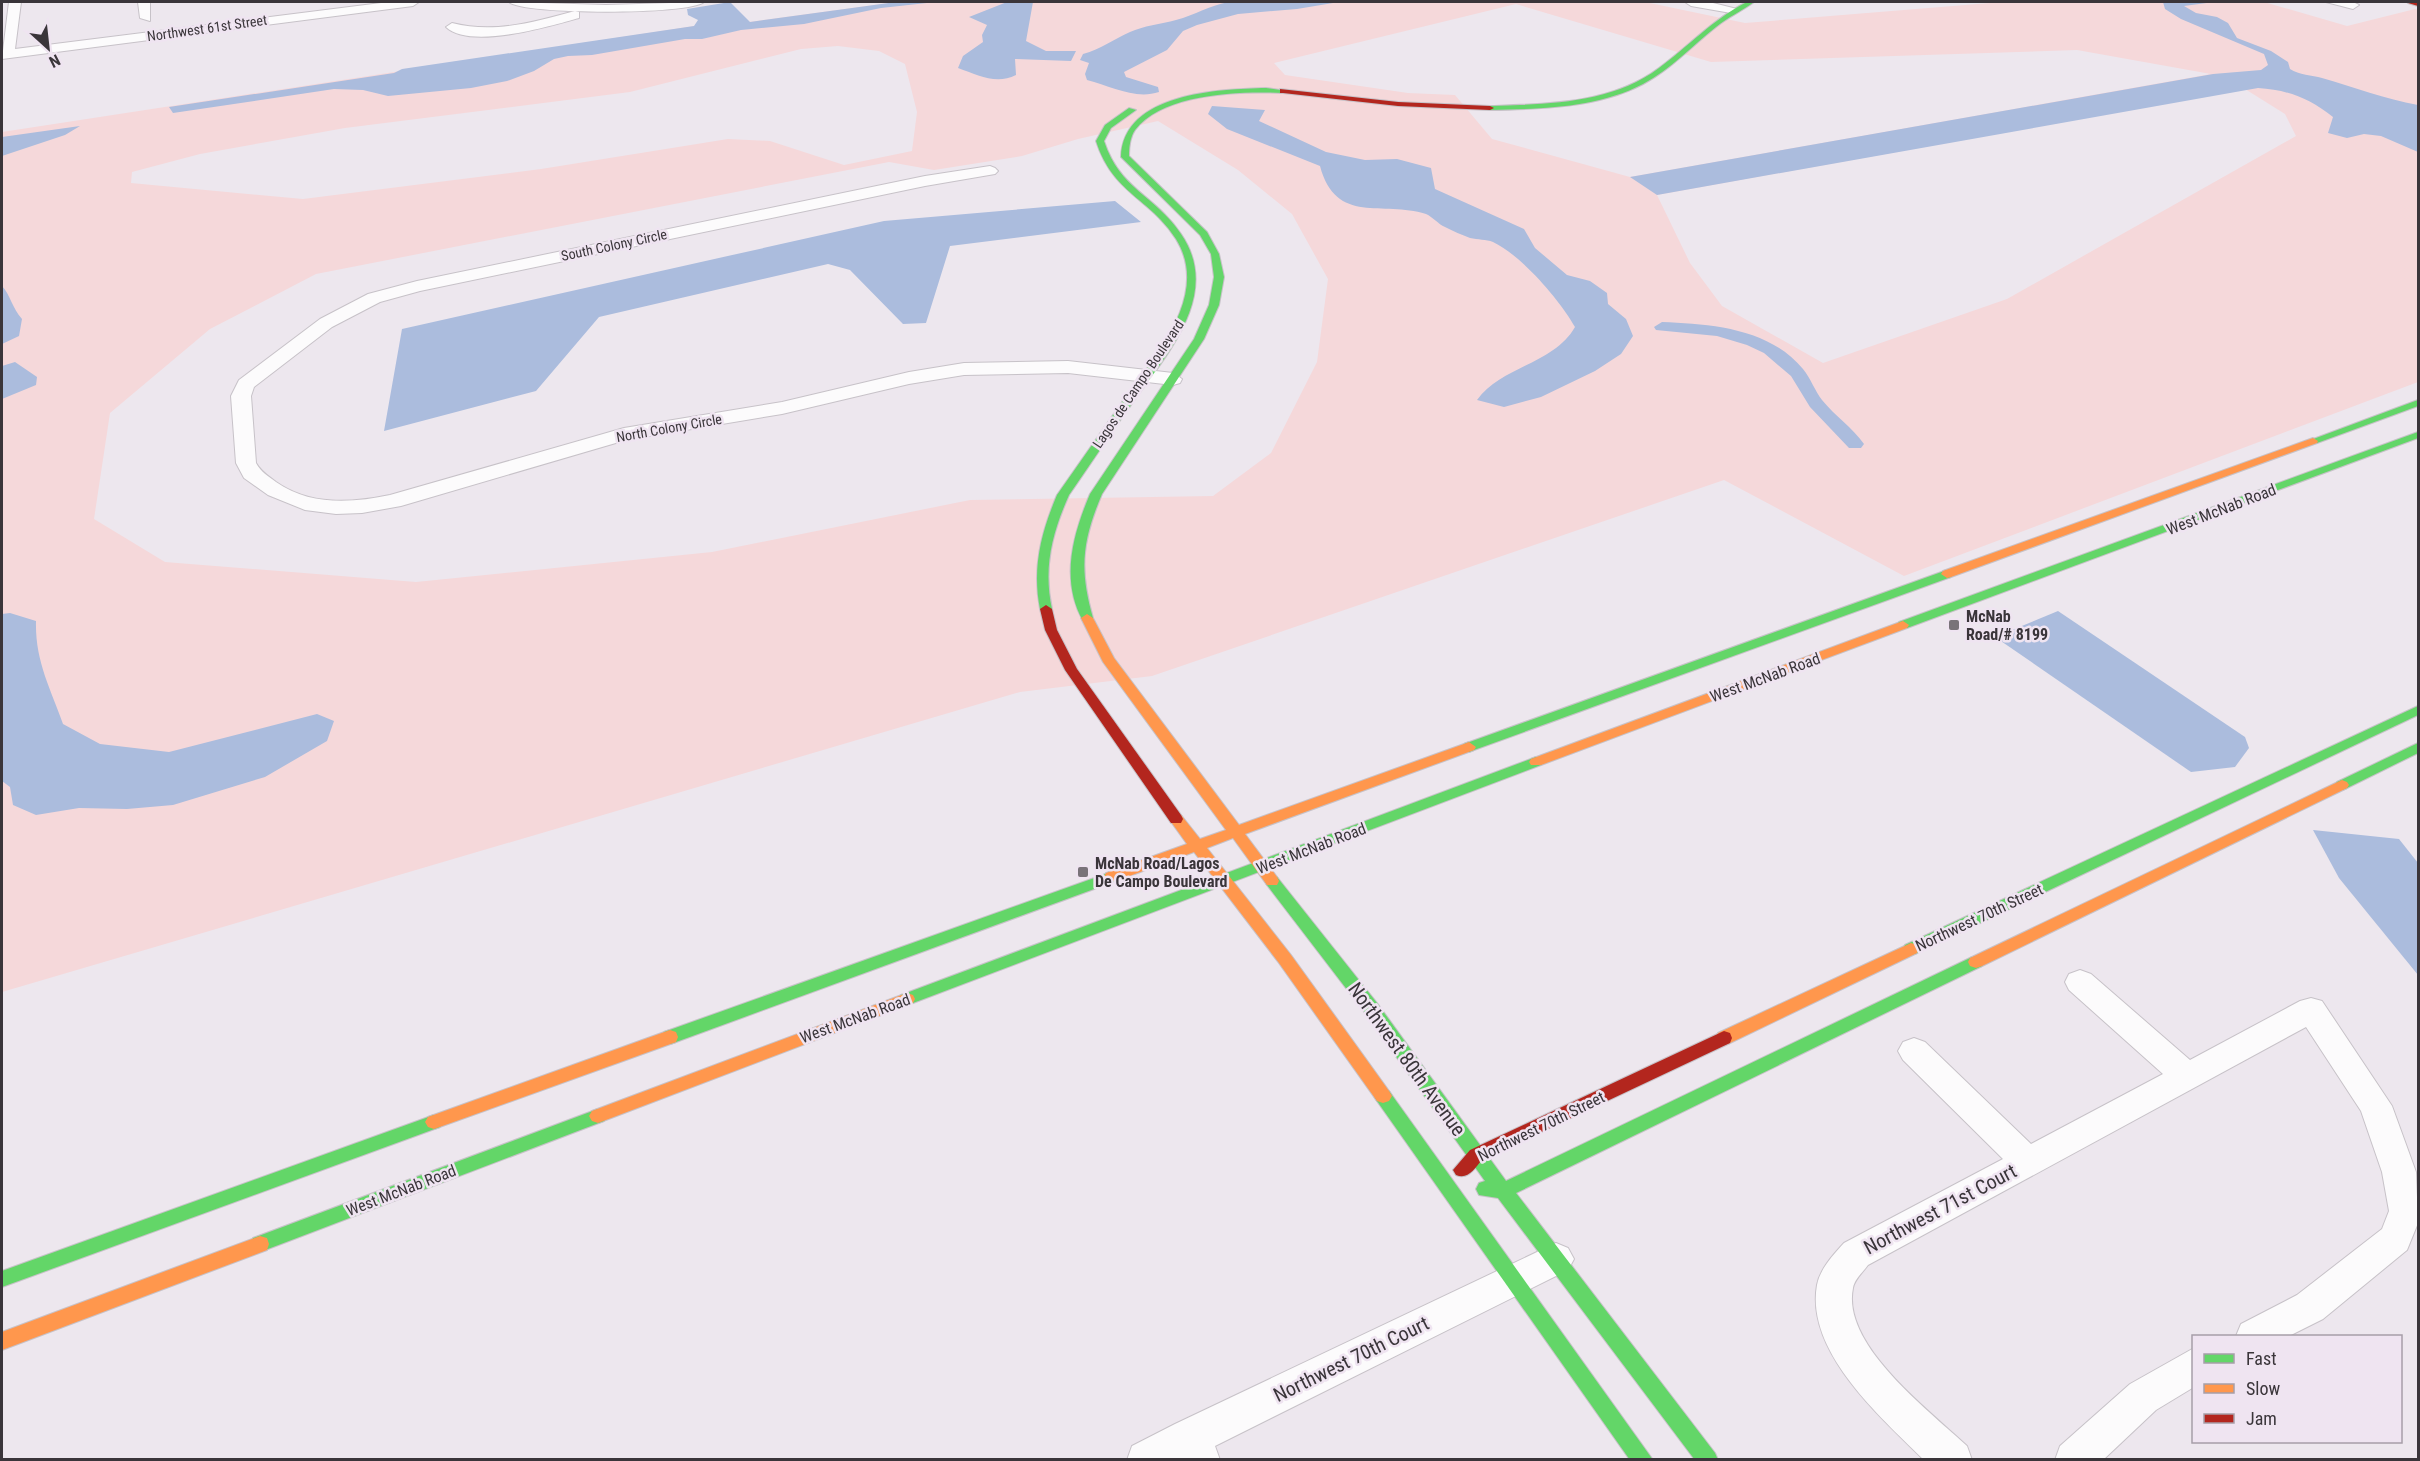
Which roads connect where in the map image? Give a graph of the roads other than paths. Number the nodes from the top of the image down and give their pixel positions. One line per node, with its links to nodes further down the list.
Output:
1 (15, 2): 18 (street)
2 (144, 2): 15 (street)
3 (407, 2): 4 (street, Northwest 61st Street); 18 (street, Northwest 61st Street)
4 (412, 2)
5 (515, 2): 14 (street)
6 (602, 2): 14 (street)
7 (698, 2): 14 (street)
8 (1691, 2): 11 (street)
9 (2332, 2): 13 (street)
10 (2410, 2): 12 (street)
11 (1729, 4): 16 (street); 20 (street)
12 (2418, 4)
13 (2353, 5)
14 (591, 10): 17 (street)
15 (146, 18)
16 (1698, 18)
17 (452, 27)
18 (5, 55)
19 (1644, 63): 21 (street)
20 (1125, 152): 21 (street); 25 (street, Lagos de Campo Boulevard)
21 (1105, 162): 24 (street, Lagos de Campo Boulevard)
22 (990, 171): 23 (street, South Colony Circle)
23 (260, 373): 24 (street, North Colony Circle)
24 (1146, 376): 25 (street, North Colony Circle); 28 (street, Lagos de Campo Boulevard)
25 (1173, 379): 29 (street, Lagos de Campo Boulevard)
26 (2418, 403): 32 (street, West McNab Road)
27 (2418, 435): 34 (street, West McNab Road)
28 (1101, 438): 29 (street); 33 (street, Lagos de Campo Boulevard)
29 (1130, 442): 32 (street, Lagos de Campo Boulevard)
30 (2418, 710): 41 (street, Northwest 70th Street)
31 (2418, 749): 44 (street, Northwest 70th Street)
32 (1234, 832): 33 (street, West McNab Road); 34 (street, Northwest 80th Avenue)
33 (1196, 846): 35 (street); 46 (street, West McNab Road)
34 (1263, 866): 35 (street, West McNab Road); 41 (street, Northwest 80th Avenue)
35 (1226, 881): 40 (street, West McNab Road); 43 (street)
36 (2080, 982): 38 (street)
37 (1914, 1051): 42 (street, Northwest 71st Court)
38 (2187, 1076): 42 (street, Northwest 71st Court); 48 (street, Northwest 71st Court)
39 (635, 1088): 40 (street)
40 (614, 1109): 49 (street, West McNab Road)
41 (1476, 1155): 43 (street, Northwest 70th Street); 44 (street, Northwest 80th Avenue)
42 (2028, 1162): 55 (street, Northwest 71st Court)
43 (1447, 1187): 44 (street, Northwest 70th Street); 47 (street)
44 (1505, 1190): 45 (street, Northwest 80th Avenue)
45 (1556, 1259): 47 (street, Northwest 70th Court); 54 (street, Northwest 80th Avenue)
46 (2, 1279)
47 (1514, 1279): 51 (street, Northwest 70th Court); 53 (street)
48 (2256, 1335)
49 (2, 1341)
50 (2192, 1367): 56 (street)
51 (1195, 1449): 52 (street, Northwest 70th Court)
52 (1146, 1460)
53 (1643, 1460)
54 (1708, 1460)
55 (1953, 1460)
56 (2074, 1460)

